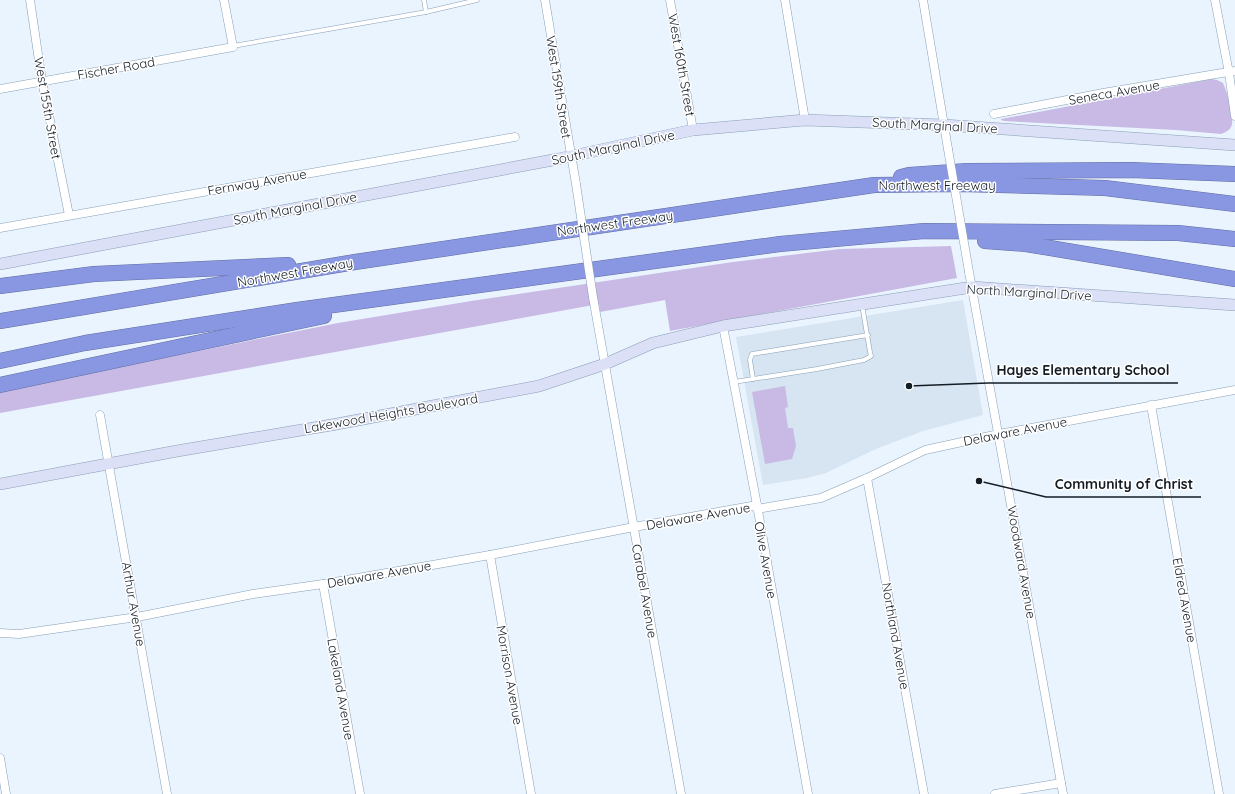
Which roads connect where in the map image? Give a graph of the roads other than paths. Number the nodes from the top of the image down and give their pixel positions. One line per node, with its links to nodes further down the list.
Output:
1 (30, 0): 13 (street, West 155th Street)
2 (224, 0): 11 (street)
3 (424, 0): 10 (lane)
4 (478, 0): 10 (lane)
5 (545, 0): 22 (street, West 159th Street)
6 (670, 0): 19 (street, West 160th Street)
7 (785, 0): 17 (street)
8 (923, 0): 18 (street, Woodward Avenue)
9 (1215, 0): 12 (street)
10 (426, 12): 11 (lane)
11 (232, 47): 13 (street, Fischer Road)
12 (1232, 72): 15 (street, Seneca Avenue); 16 (street)
13 (42, 81): 14 (street, Fischer Road); 26 (street, West 155th Street)
14 (0, 89)
15 (994, 114)
16 (1235, 116)
17 (805, 120): 18 (main road, South Marginal Drive); 19 (main road, South Marginal Drive)
18 (944, 125): 21 (main road, South Marginal Drive); 34 (street, Woodward Avenue, bridge)
19 (693, 130): 22 (main road, South Marginal Drive)
20 (515, 137): 26 (street, Fernway Avenue)
21 (1235, 145)
22 (571, 156): 31 (main road, South Marginal Drive); 43 (street, West 159th Street, bridge)
23 (1235, 174): 24 (highway)
24 (874, 185): 25 (highway, Northwest Freeway); 30 (highway, Northwest Freeway)
25 (1235, 204)
26 (68, 215): 27 (street, Fernway Avenue)
27 (0, 228)
28 (1235, 239): 29 (highway)
29 (780, 244): 32 (highway); 35 (highway)
30 (355, 262): 33 (highway); 39 (highway, Northwest Freeway)
31 (0, 264)
32 (1235, 279)
33 (0, 286)
34 (972, 287): 36 (main road, North Marginal Drive); 37 (main road, North Marginal Drive); 50 (street, Woodward Avenue)
35 (447, 290): 42 (highway); 46 (highway)
36 (862, 304): 38 (main road, North Marginal Drive); 41 (lane)
37 (1235, 305)
38 (776, 318): 40 (main road, Lakewood Heights Boulevard)
39 (0, 321)
40 (723, 326): 43 (main road, Lakewood Heights Boulevard); 45 (street, Olive Avenue)
41 (868, 335): 44 (lane); 44 (lane)
42 (0, 361)
43 (604, 364): 51 (main road, Lakewood Heights Boulevard); 55 (street, Carabel Avenue)
44 (753, 379): 45 (lane)
45 (733, 382): 54 (street, Olive Avenue)
46 (0, 385)
47 (1235, 390): 48 (street, Delaware Avenue)
48 (1151, 405): 50 (street, Delaware Avenue); 71 (street, Eldred Avenue)
49 (100, 415): 51 (street, Arthur Avenue)
50 (999, 434): 52 (street, Delaware Avenue); 61 (street, Woodward Avenue)
51 (109, 464): 53 (main road, Lakewood Heights Boulevard); 58 (street, Arthur Avenue)
52 (867, 478): 54 (street, Delaware Avenue); 68 (street, Northland Avenue)
53 (0, 484)
54 (757, 507): 55 (street, Delaware Avenue); 67 (street, Olive Avenue)
55 (634, 527): 56 (street, Delaware Avenue); 66 (street, Carabel Avenue)
56 (490, 555): 57 (street, Delaware Avenue); 65 (street, Morrison Avenue)
57 (323, 584): 58 (street, Delaware Avenue); 64 (street, Lakeland Avenue)
58 (137, 617): 59 (street, Delaware Avenue); 63 (street, Arthur Avenue)
59 (0, 633)
60 (0, 758): 62 (street)
61 (1061, 783): 69 (street); 70 (street, Woodward Avenue)
62 (6, 794)
63 (167, 794)
64 (360, 794)
65 (531, 794)
66 (681, 794)
67 (808, 794)
68 (924, 794)
69 (995, 794)
70 (1063, 794)
71 (1219, 794)

